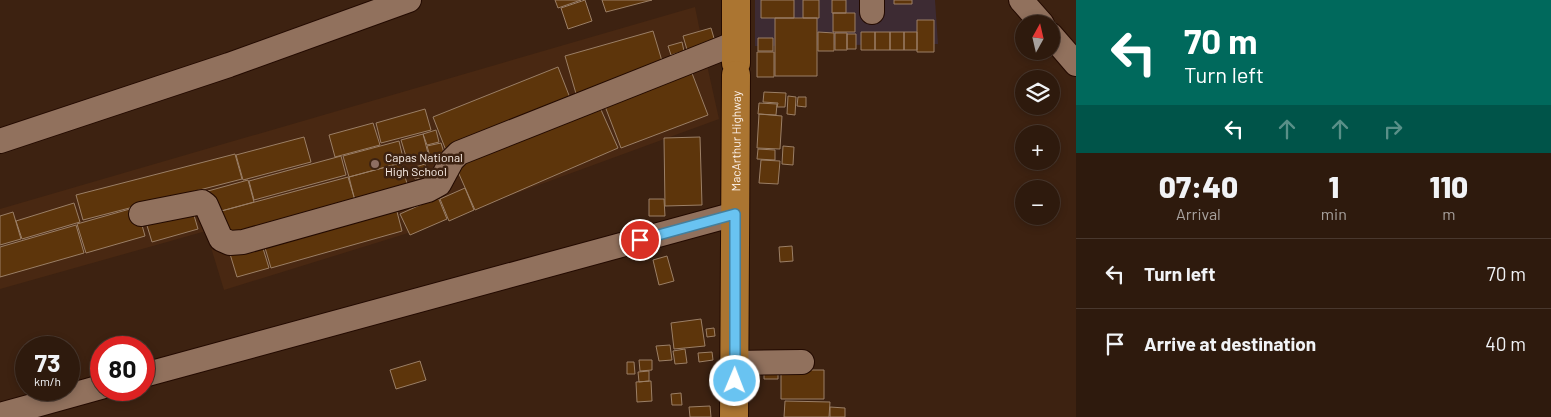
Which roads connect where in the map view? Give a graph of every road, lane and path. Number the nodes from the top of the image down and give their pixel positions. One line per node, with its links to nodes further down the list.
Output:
1 (409, 0): 8 (street)
2 (736, 0): 6 (highway, MacArthur Highway)
3 (1021, 0): 4 (street)
4 (1034, 15)
5 (1060, 45): 7 (street)
6 (736, 60): 9 (street); 10 (highway, MacArthur Highway)
7 (1076, 64)
8 (0, 141)
9 (141, 214)
10 (735, 214): 12 (highway, MacArthur Highway); 13 (street)
11 (802, 362): 12 (street)
12 (735, 363): 16 (highway, MacArthur Highway)
13 (155, 372)
14 (90, 390): 15 (street)
15 (0, 415)
16 (734, 417)

